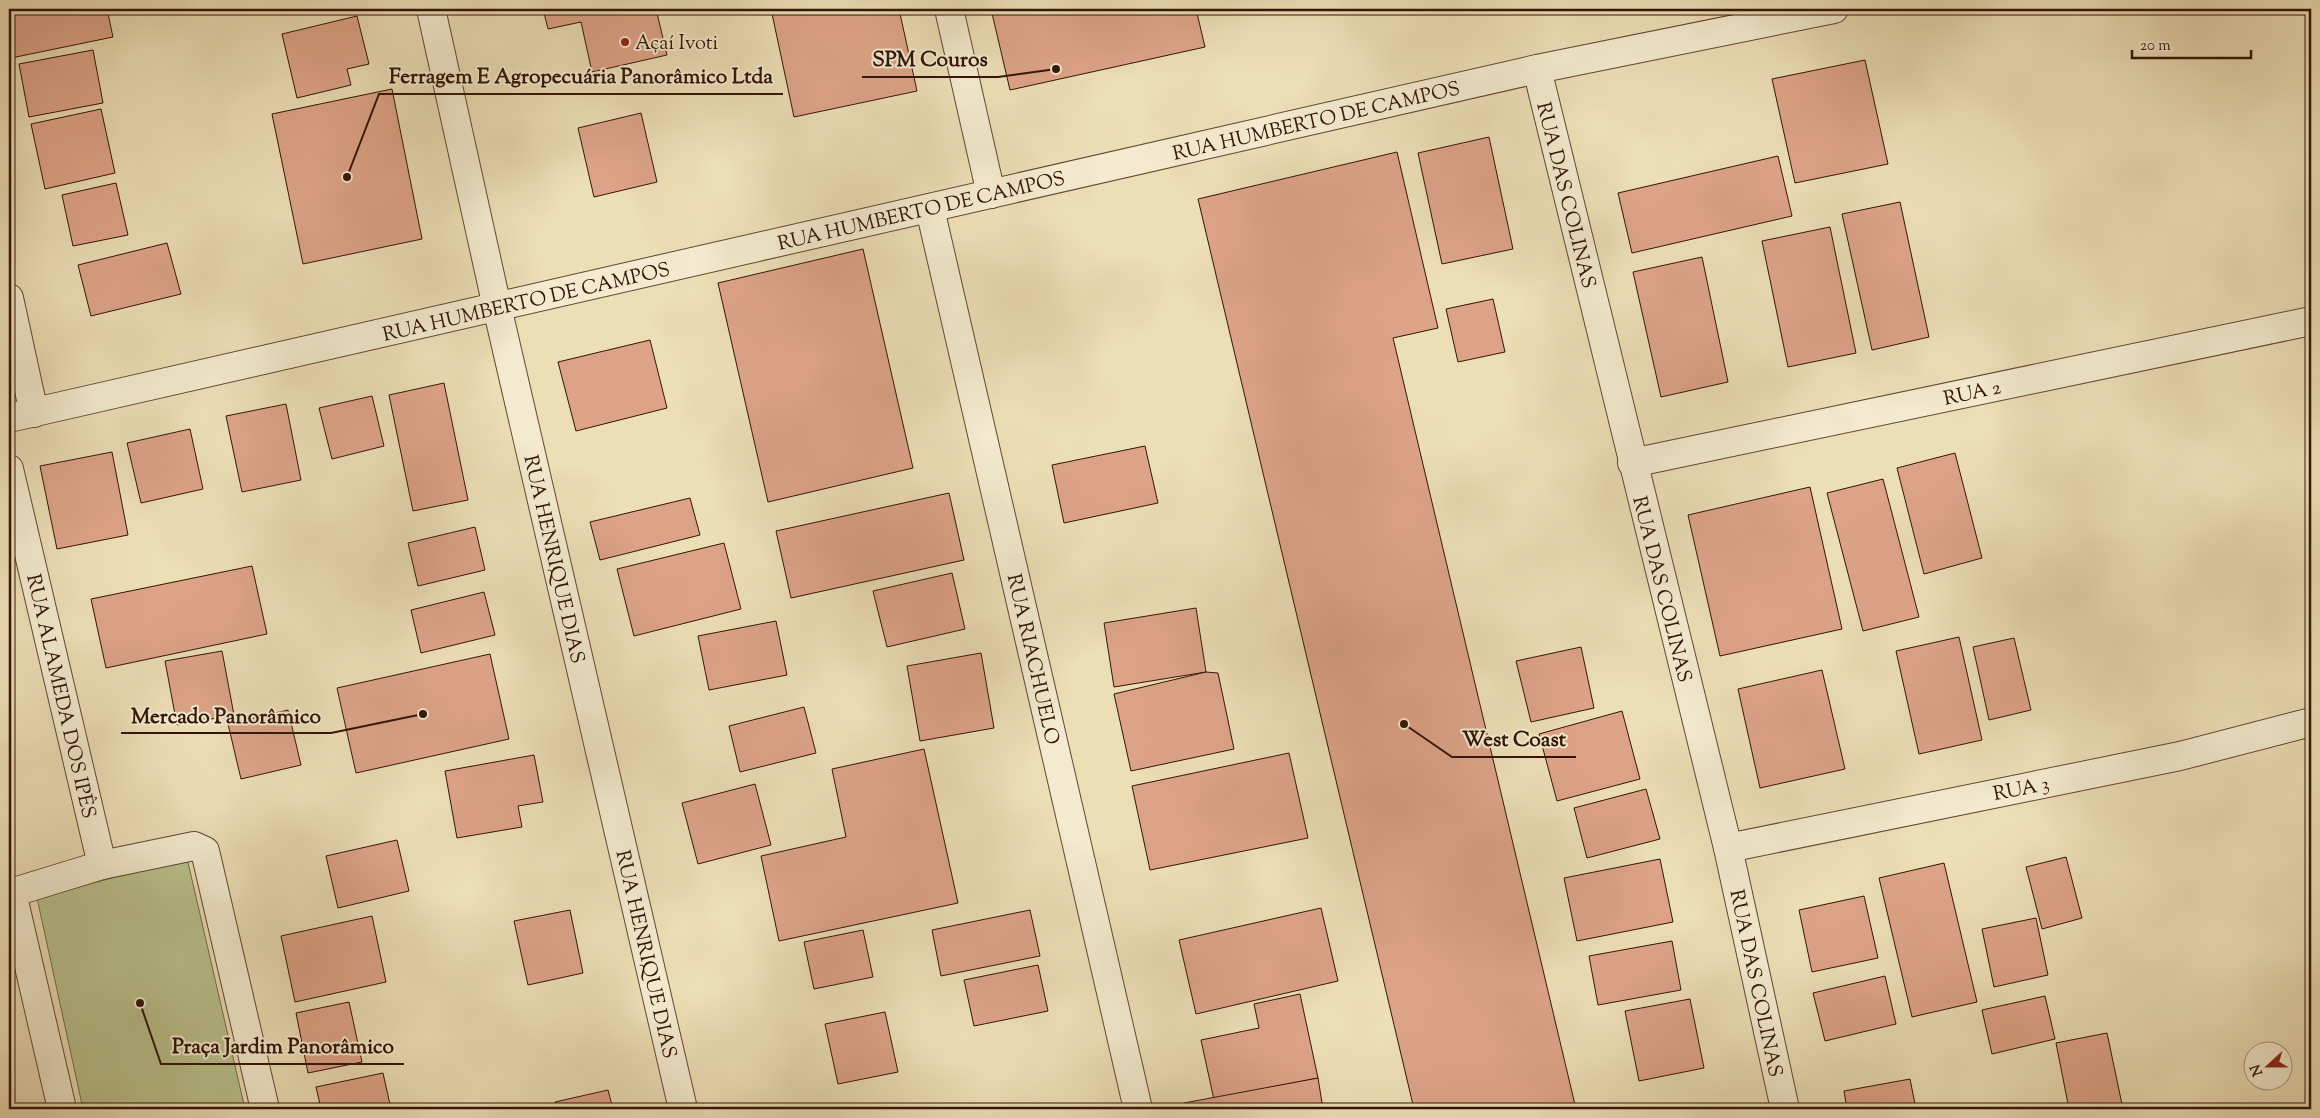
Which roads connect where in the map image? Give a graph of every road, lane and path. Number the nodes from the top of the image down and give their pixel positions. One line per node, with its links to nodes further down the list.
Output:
1 (431, 9): 8 (street, RUA HENRIQUE DIAS)
2 (949, 9): 5 (street)
3 (1834, 9): 4 (street, RUA HUMBERTO DE CAMPOS)
4 (1536, 69): 5 (street, RUA HUMBERTO DE CAMPOS); 11 (street, RUA DAS COLINAS)
5 (991, 194): 6 (street, RUA HUMBERTO DE CAMPOS)
6 (930, 209): 8 (street, RUA HUMBERTO DE CAMPOS); 19 (street, RUA RIACHUELO)
7 (9, 298): 10 (street)
8 (497, 307): 10 (street, RUA HUMBERTO DE CAMPOS); 18 (street, RUA HENRIQUE DIAS)
9 (2311, 321): 11 (street, RUA 2)
10 (21, 415)
11 (1632, 463): 14 (street, RUA DAS COLINAS)
12 (9, 469): 15 (street, RUA ALAMEDA DOS IPÊS)
13 (2311, 722): 14 (street, RUA 3)
14 (1728, 848): 20 (street, RUA DAS COLINAS)
15 (102, 865): 16 (street); 17 (street)
16 (62, 1109)
17 (265, 1109)
18 (683, 1109)
19 (1138, 1109)
20 (1785, 1109)

